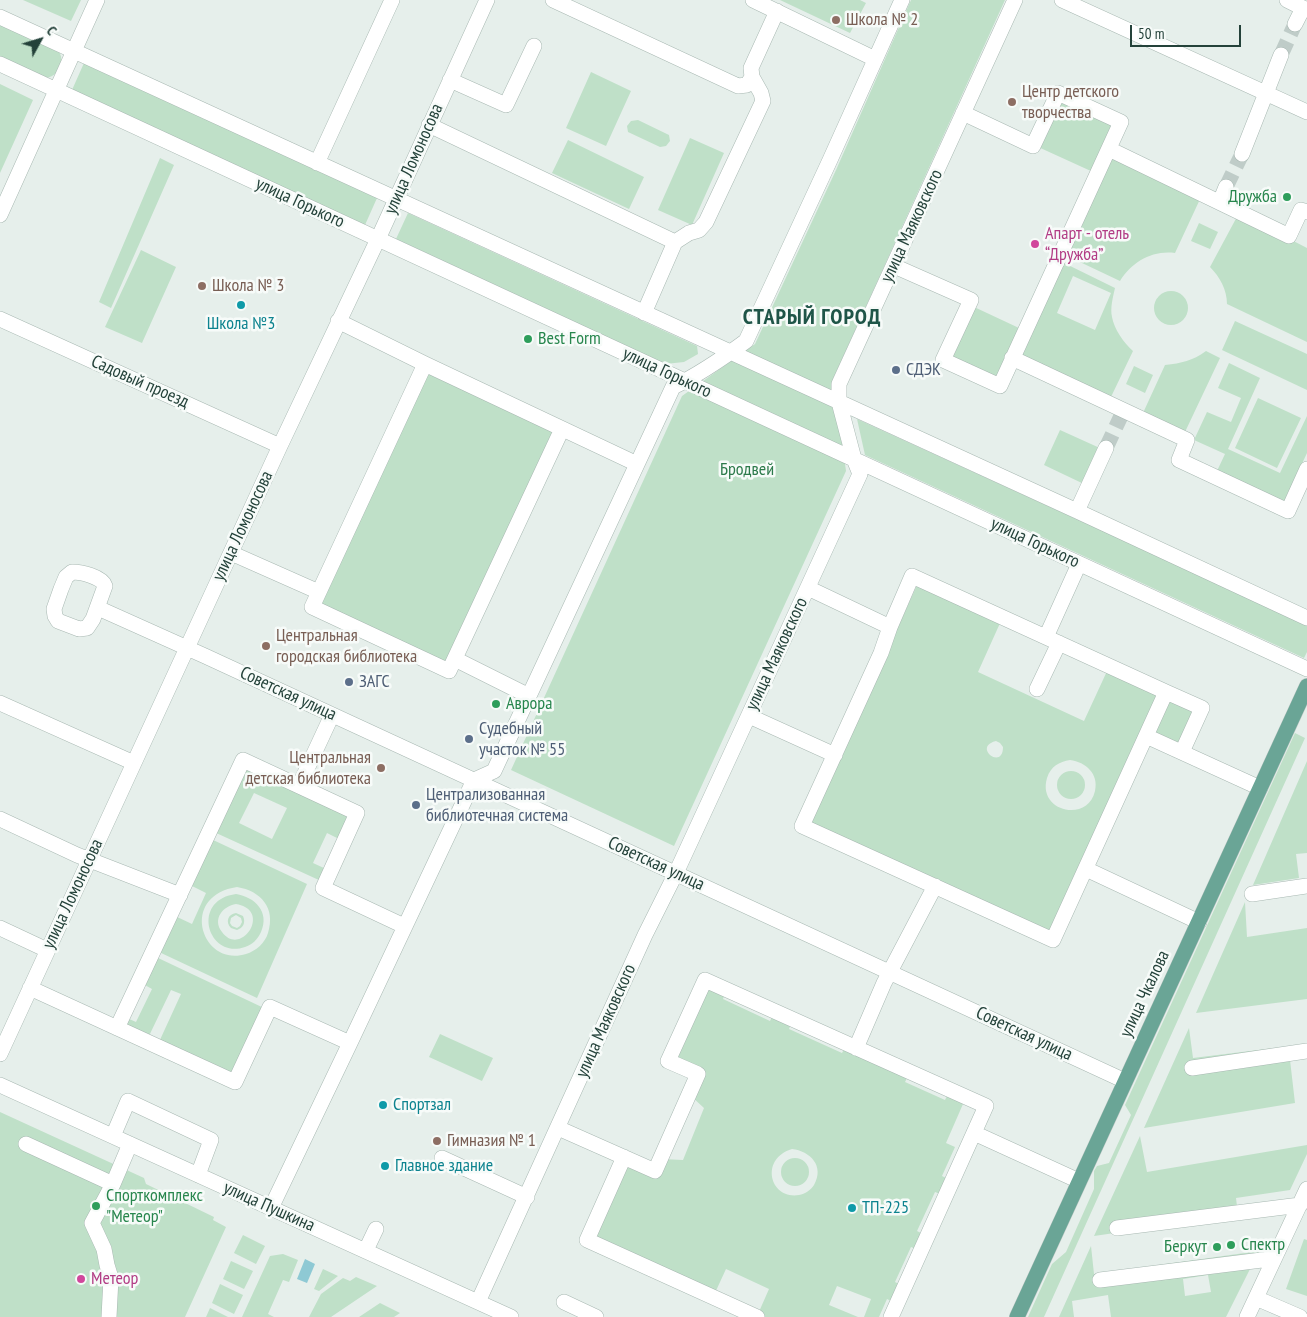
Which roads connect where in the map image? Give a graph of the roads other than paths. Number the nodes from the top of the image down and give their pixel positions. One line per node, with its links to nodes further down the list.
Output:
1 (97, 0): 15 (street)
2 (392, 0): 28 (street)
3 (553, 0): 19 (street)
4 (753, 0): 11 (street)
5 (902, 0): 17 (street)
6 (1015, 0): 24 (street, улица Маяковского)
7 (1062, 0): 22 (street)
8 (1287, 0): 10 (street)
9 (485, 1): 20 (street, улица Ломоносова)
10 (1305, 9): 13 (street)
11 (777, 11): 17 (street); 19 (street)
12 (0, 18): 15 (street)
13 (1295, 24)
14 (534, 46): 20 (street)
15 (74, 52): 21 (street); 28 (street)
16 (1281, 55): 22 (street)
17 (875, 59): 40 (street)
18 (0, 64): 21 (street, улица Горького)
19 (752, 77): 35 (street)
20 (450, 80): 25 (street, улица Ломоносова)
21 (57, 90): 33 (street); 34 (street, улица Горького)
22 (1266, 93): 23 (street); 27 (street)
23 (1307, 112)
24 (963, 113): 26 (street); 36 (street, улица Маяковского)
25 (429, 125): 30 (street, улица Ломоносова); 35 (street)
26 (1109, 149): 31 (street); 41 (street)
27 (1242, 154)
28 (317, 163): 30 (street)
29 (1226, 187): 31 (street)
30 (396, 199): 34 (street, улица Ломоносова); 37 (street)
31 (1220, 202): 32 (street)
32 (1307, 212)
33 (0, 215)
34 (378, 239): 39 (street, улица Ломоносова); 43 (street, улица Горького)
35 (675, 242): 37 (street)
36 (894, 266): 41 (street); 44 (street, улица Маяковского)
37 (644, 313): 40 (street)
38 (0, 319): 46 (street, Садовый проезд)
39 (338, 321): 42 (street); 46 (street, улица Ломоносова)
40 (731, 353): 43 (street); 44 (street)
41 (1012, 358): 50 (street)
42 (425, 364): 45 (street); 55 (street)
43 (686, 381): 48 (street, улица Горького); 49 (street)
44 (839, 402): 48 (street, улица Маяковского); 51 (street)
45 (562, 429): 49 (street); 61 (street)
46 (280, 446): 52 (street, улица Ломоносова)
47 (1106, 448): 51 (street)
48 (854, 459): 53 (street, улица Горького); 54 (street, улица Маяковского)
49 (637, 464): 66 (street)
50 (1307, 469)
51 (1077, 511): 57 (street)
52 (231, 553): 55 (street); 60 (street, улица Ломоносова)
53 (1079, 564): 59 (street); 62 (street, улица Горького)
54 (808, 588): 58 (street); 70 (street, улица Маяковского)
55 (319, 592): 61 (street)
56 (98, 608): 60 (street, Советская улица)
57 (1307, 618)
58 (890, 627): 59 (street); 74 (street)
59 (1052, 640): 64 (street); 65 (street)
60 (187, 648): 69 (street, Советская улица); 75 (street, улица Ломоносова)
61 (455, 659): 66 (street)
62 (1307, 669)
63 (1307, 686): 71 (main road, улица Чкалова)
64 (1037, 689)
65 (1166, 692): 72 (street); 73 (street)
66 (529, 696): 76 (street)
67 (0, 703): 75 (street)
68 (1307, 712): 71 (main road)
69 (332, 715): 76 (street, Советская улица); 77 (street)
70 (749, 716): 74 (street); 82 (street, улица Маяковского)
71 (1291, 720): 78 (main road, улица Чкалова)
72 (1146, 736): 73 (street); 81 (street)
73 (1182, 752): 78 (street)
74 (835, 755): 83 (street)
75 (134, 763): 80 (street, улица Ломоносова)
76 (474, 780): 82 (street, Советская улица); 88 (street)
77 (299, 786): 86 (street); 88 (street)
78 (1260, 788): 87 (main road, улица Чкалова)
79 (0, 819): 80 (street)
80 (89, 859): 86 (street); 90 (street, улица Ломоносова)
81 (1086, 869): 83 (street); 87 (street)
82 (676, 873): 91 (street, Советская улица); 101 (street, улица Маяковского)
83 (934, 886): 91 (street)
84 (1307, 886): 85 (street)
85 (1252, 894)
86 (180, 895): 93 (street)
87 (1199, 922): 99 (main road, улица Чкалова)
88 (404, 926): 94 (street)
89 (0, 928): 90 (street)
90 (48, 950): 92 (street, улица Ломоносова)
91 (890, 972): 95 (street); 99 (street, Советская улица)
92 (30, 988): 93 (street); 97 (street, улица Ломоносова)
93 (117, 1028): 94 (street)
94 (350, 1044): 114 (street)
95 (856, 1048): 102 (street); 106 (street)
96 (1307, 1052): 98 (street)
97 (0, 1054)
98 (1192, 1068)
99 (1125, 1081): 109 (main road, улица Чкалова)
100 (0, 1085): 103 (street, улица Пушкина)
101 (558, 1128): 106 (street); 112 (street, улица Маяковского)
102 (974, 1133): 109 (street); 128 (street)
103 (113, 1136): 105 (street, улица Пушкина); 108 (street)
104 (26, 1144): 110 (street)
105 (130, 1144): 108 (street, улица Пушкина); 110 (street)
106 (624, 1157): 123 (street)
107 (442, 1158): 112 (street)
108 (198, 1175): 114 (street, улица Пушкина)
109 (1079, 1181): 129 (main road, улица Чкалова)
110 (113, 1184): 124 (street)
111 (1307, 1189): 113 (street)
112 (526, 1197): 121 (street, улица Маяковского)
113 (1300, 1205): 115 (street); 118 (street)
114 (271, 1208): 117 (street, улица Пушкина)
115 (1117, 1228)
116 (376, 1229): 117 (street)
117 (366, 1250): 121 (street, улица Пушкина)
118 (1273, 1261): 119 (street); 120 (street)
119 (1100, 1280)
120 (1256, 1298): 130 (street); 131 (street)
121 (478, 1302): 125 (street, улица Пушкина)
122 (564, 1302): 126 (street)
123 (731, 1312): 127 (street)
124 (108, 1317)
125 (511, 1317)
126 (594, 1317)
127 (757, 1317)
128 (891, 1317)
129 (1016, 1317)
130 (1247, 1317)
131 (1300, 1317)

